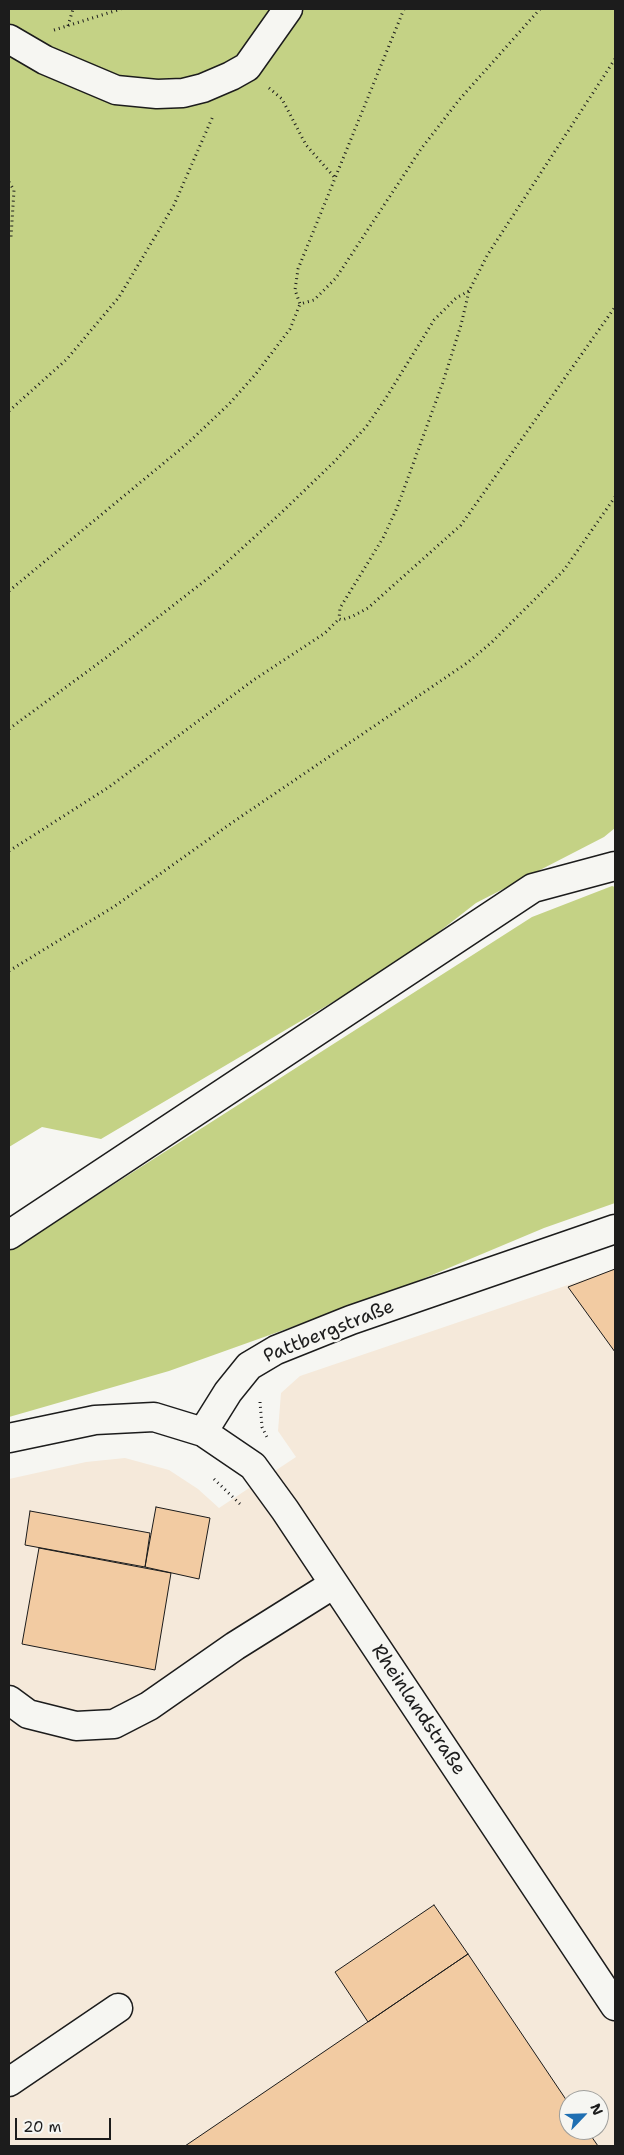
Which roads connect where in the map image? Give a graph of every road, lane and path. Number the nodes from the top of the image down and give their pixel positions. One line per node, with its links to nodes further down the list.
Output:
1 (73, 9): 2 (path)
2 (121, 9)
3 (288, 9): 8 (street)
4 (404, 9): 9 (path)
5 (540, 9): 13 (path)
6 (9, 39): 8 (street)
7 (615, 59): 12 (path)
8 (239, 72): 9 (path); 15 (path)
9 (335, 178): 13 (path)
10 (9, 182): 11 (path)
11 (9, 240)
12 (469, 291): 18 (path); 19 (path)
13 (300, 304): 17 (path)
14 (615, 307): 18 (path)
15 (9, 411)
16 (615, 497): 22 (path)
17 (9, 591)
18 (339, 619): 20 (path)
19 (9, 729)
20 (9, 851)
21 (615, 866): 24 (street)
22 (9, 971)
23 (615, 1229): 26 (street, Pattbergstraße)
24 (9, 1235)
25 (264, 1396): 28 (path)
26 (202, 1432): 27 (street); 30 (street, Rheinlandstraße)
27 (9, 1438)
28 (269, 1441)
29 (211, 1476): 30 (path)
30 (276, 1498): 31 (street, Rheinlandstraße)
31 (334, 1584): 32 (street); 33 (street, Rheinlandstraße)
32 (9, 1700)
33 (615, 2006)
34 (118, 2008): 35 (street)
35 (9, 2082)

